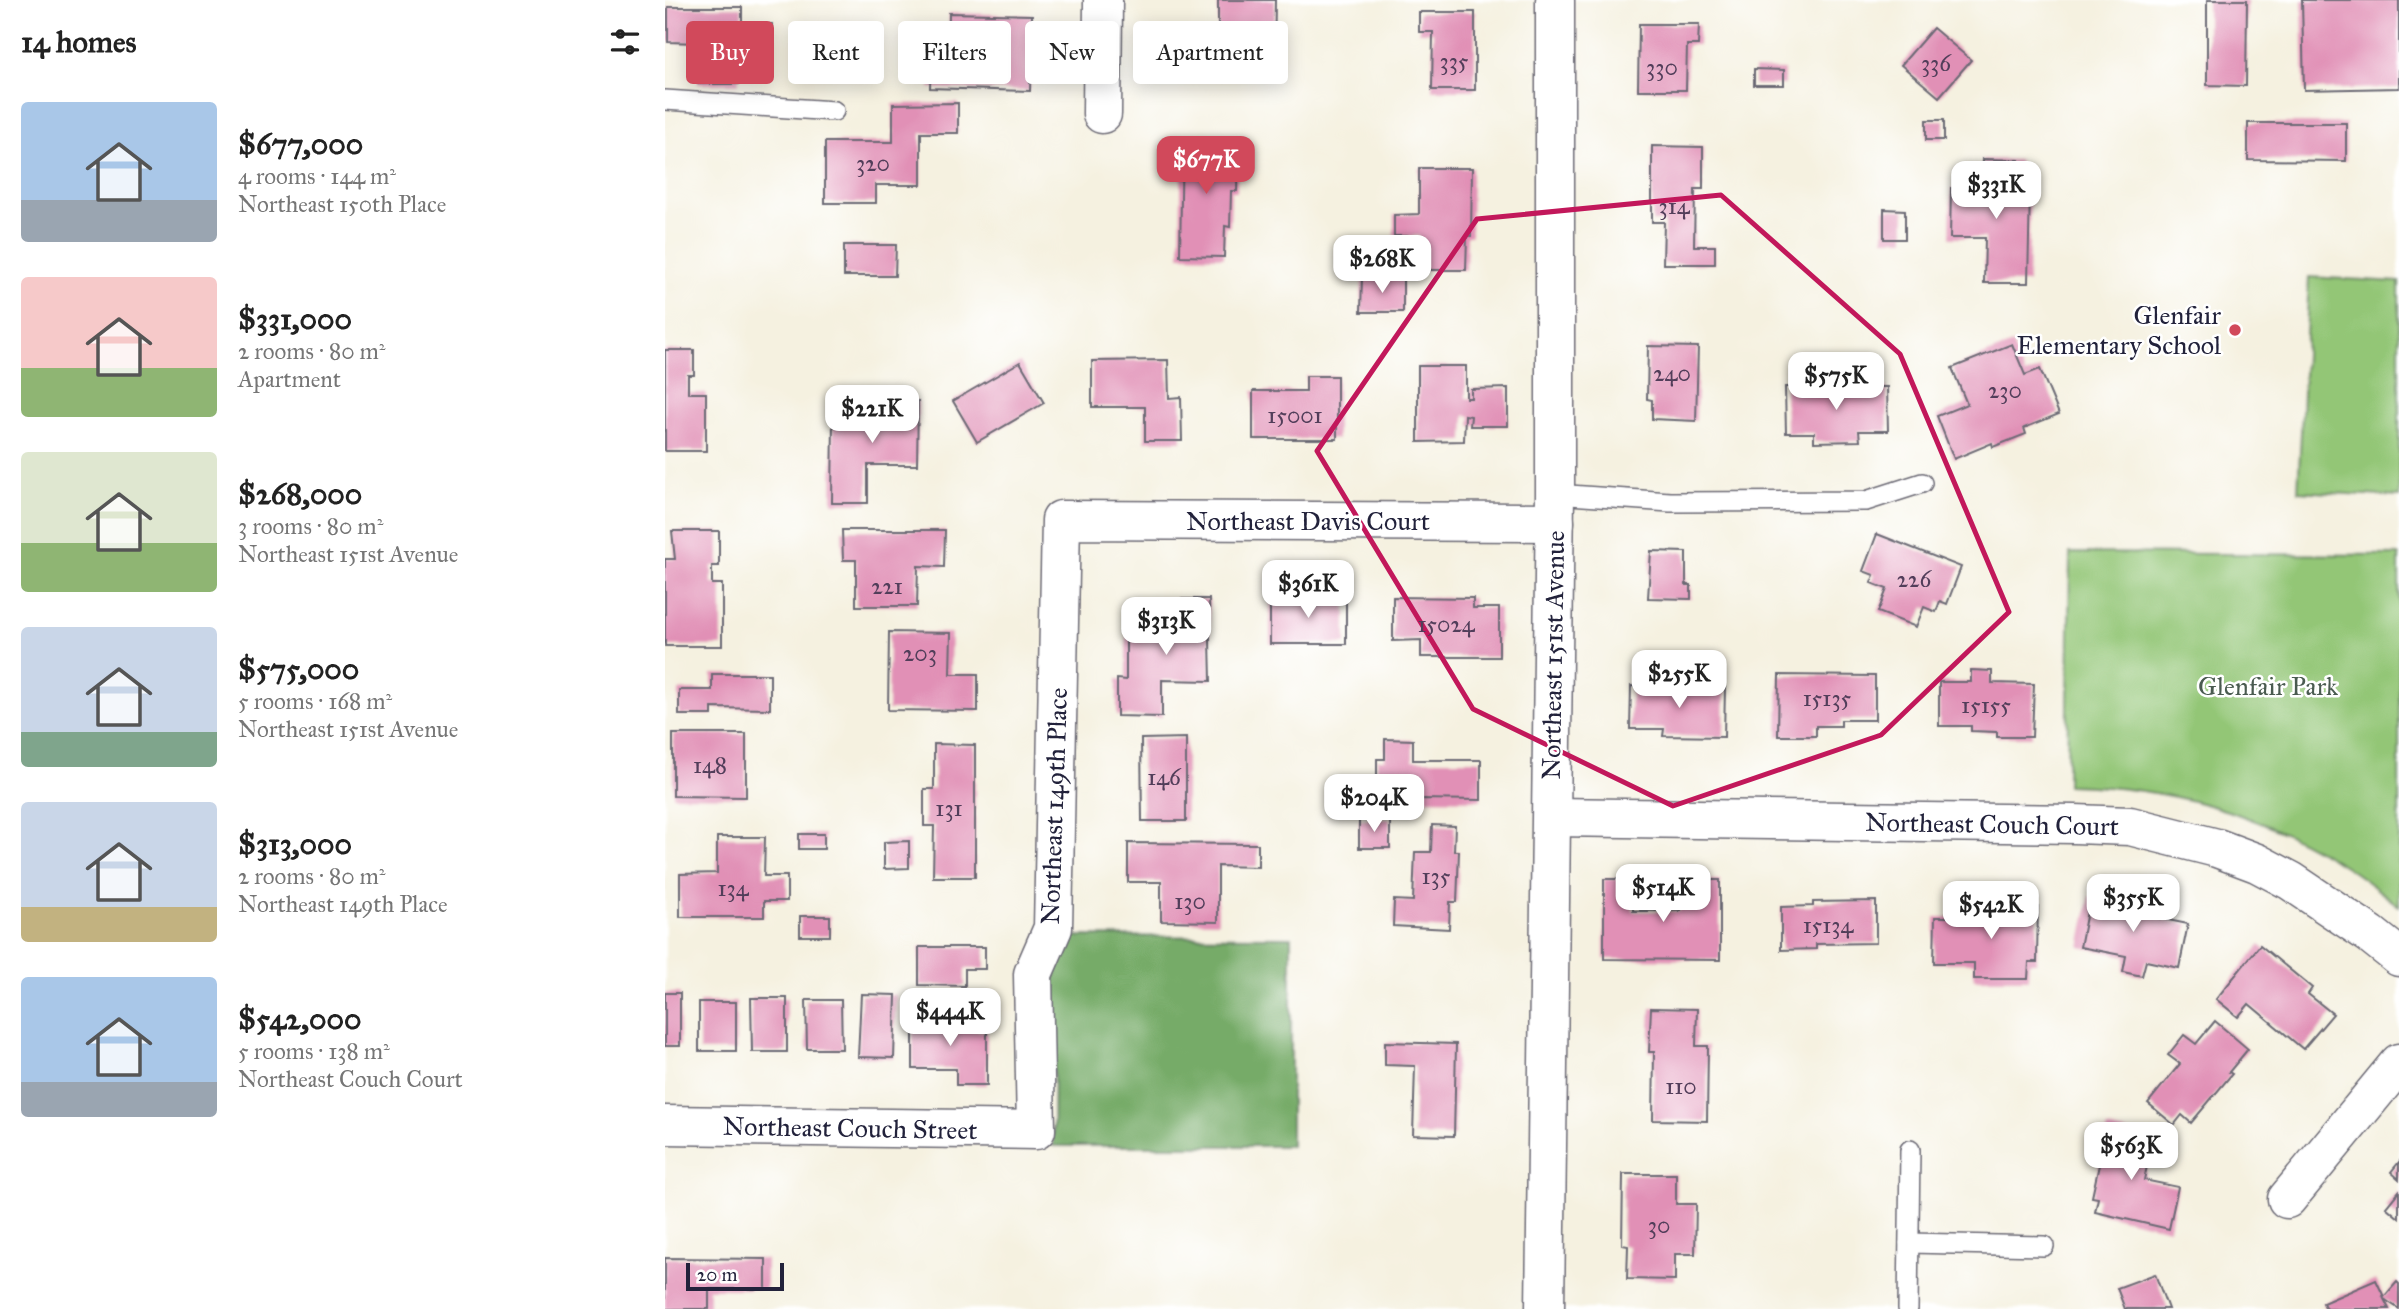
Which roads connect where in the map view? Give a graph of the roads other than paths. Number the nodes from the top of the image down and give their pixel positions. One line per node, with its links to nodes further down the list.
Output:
1 (1103, 0): 5 (street)
2 (1555, 0): 7 (street, Northeast 151st Avenue)
3 (665, 100): 4 (lane)
4 (834, 111)
5 (1102, 114)
6 (1922, 483): 7 (lane)
7 (1555, 508): 8 (street, Northeast Davis Court); 9 (street, Northeast 151st Avenue)
8 (1062, 520): 13 (street, Northeast 149th Place)
9 (1552, 817): 10 (street, Northeast Couch Court); 18 (street, Northeast 151st Avenue)
10 (2399, 957)
11 (2399, 1063): 15 (street)
12 (665, 1125): 13 (street, Northeast Couch Street)
13 (1036, 1130)
14 (1910, 1150): 16 (lane)
15 (2287, 1199)
16 (1909, 1243): 17 (lane); 19 (lane)
17 (2044, 1246)
18 (1545, 1309)
19 (1908, 1309)

